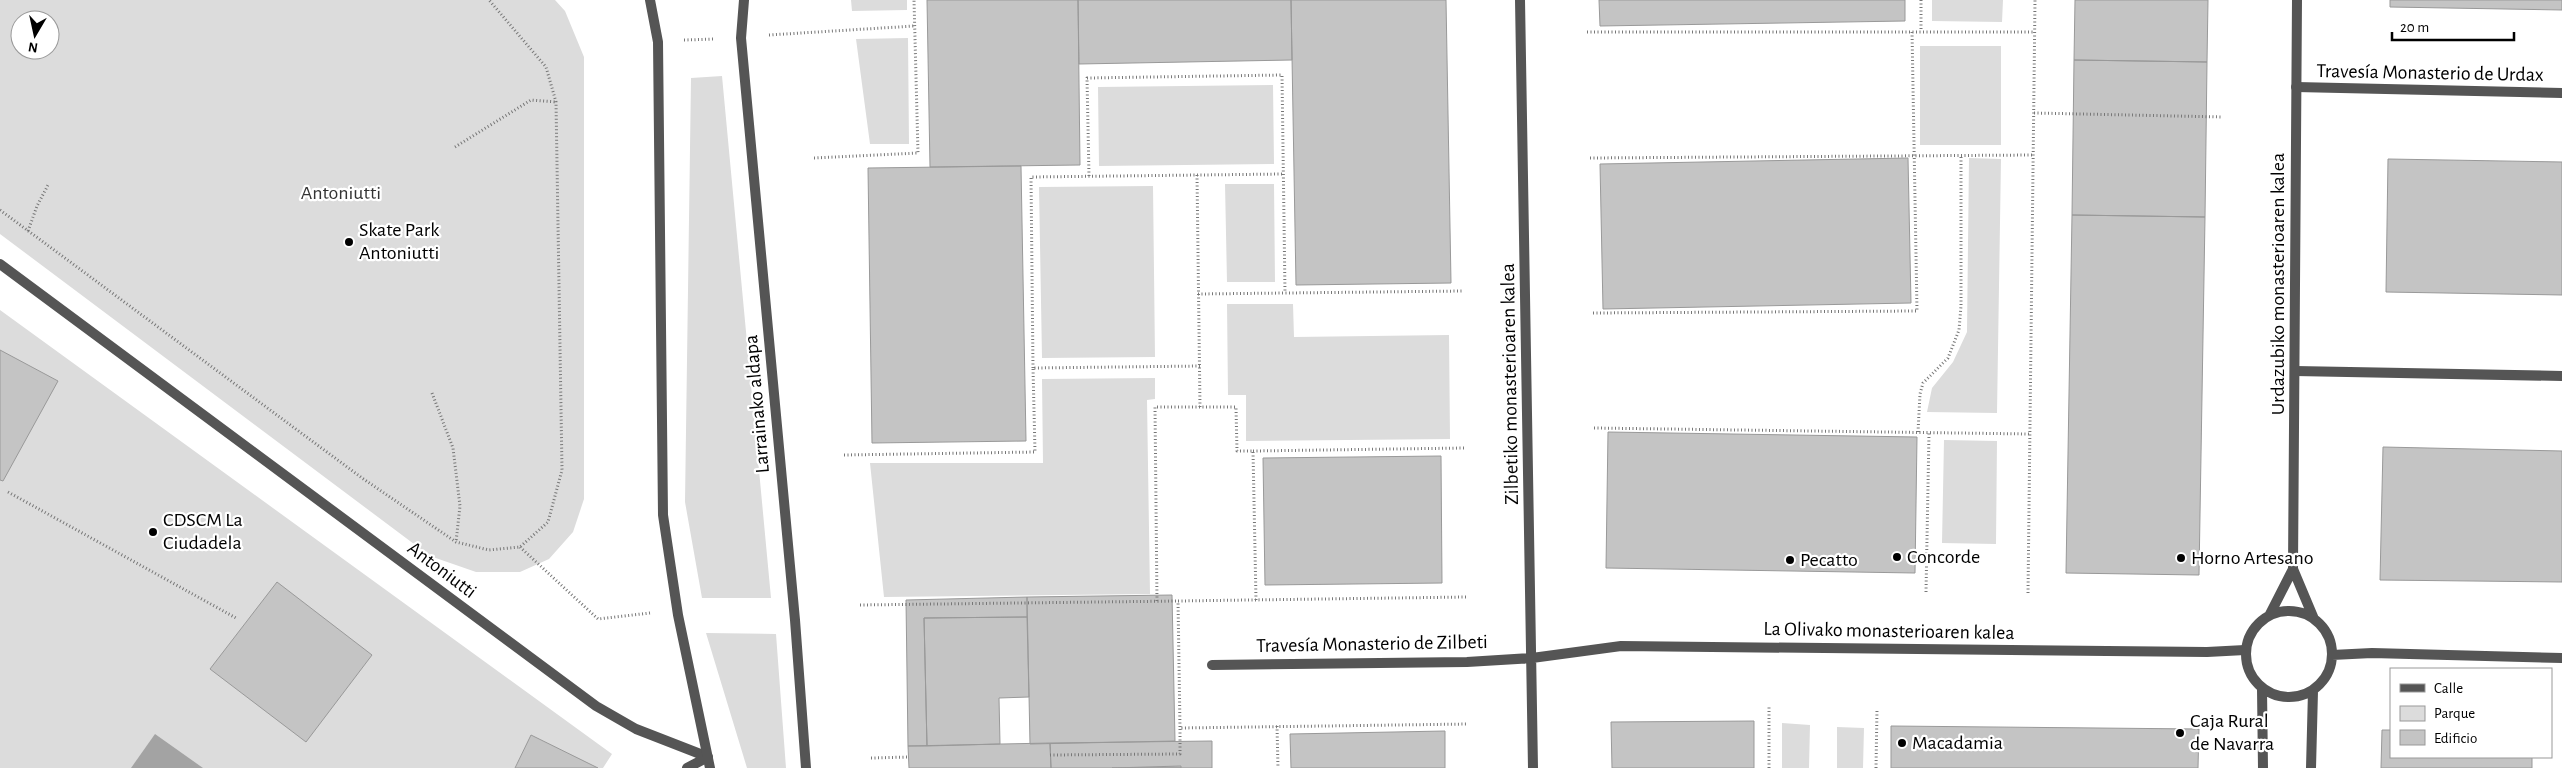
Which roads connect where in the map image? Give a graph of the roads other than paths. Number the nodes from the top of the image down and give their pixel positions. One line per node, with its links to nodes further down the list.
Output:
1 (650, 0): 20 (street)
2 (744, 0): 23 (street, Larrainako aldapa)
3 (1520, 0): 15 (street, Zilbetiko monasterioaren kalea)
4 (2297, 0): 5 (street, Urdazubiko monasterioaren kalea)
5 (2296, 87): 6 (street, Travesía Monasterio de Urdax); 8 (street, Urdazubiko monasterioaren kalea)
6 (2562, 93)
7 (0, 264): 20 (street, Antoniutti)
8 (2294, 371): 9 (street); 10 (street, Urdazubiko monasterioaren kalea)
9 (2562, 376)
10 (2293, 569): 11 (street, Urdazubiko monasterioaren kalea); 12 (street, Urdazubiko monasterioaren kalea)
11 (2269, 616): 12 (street); 13 (street)
12 (2314, 618): 14 (street)
13 (2245, 650): 15 (street, La Olivako monasterioaren kalea); 18 (street)
14 (2332, 655): 16 (street); 19 (street)
15 (1532, 658): 17 (street, Travesía Monasterio de Zilbeti); 24 (street, Zilbetiko monasterioaren kalea)
16 (2562, 658)
17 (1212, 664)
18 (2262, 689): 19 (street); 25 (street)
19 (2313, 691): 26 (street)
20 (708, 757): 21 (street); 22 (street)
21 (687, 768)
22 (710, 768)
23 (806, 768)
24 (1533, 768)
25 (2263, 768)
26 (2311, 768)

